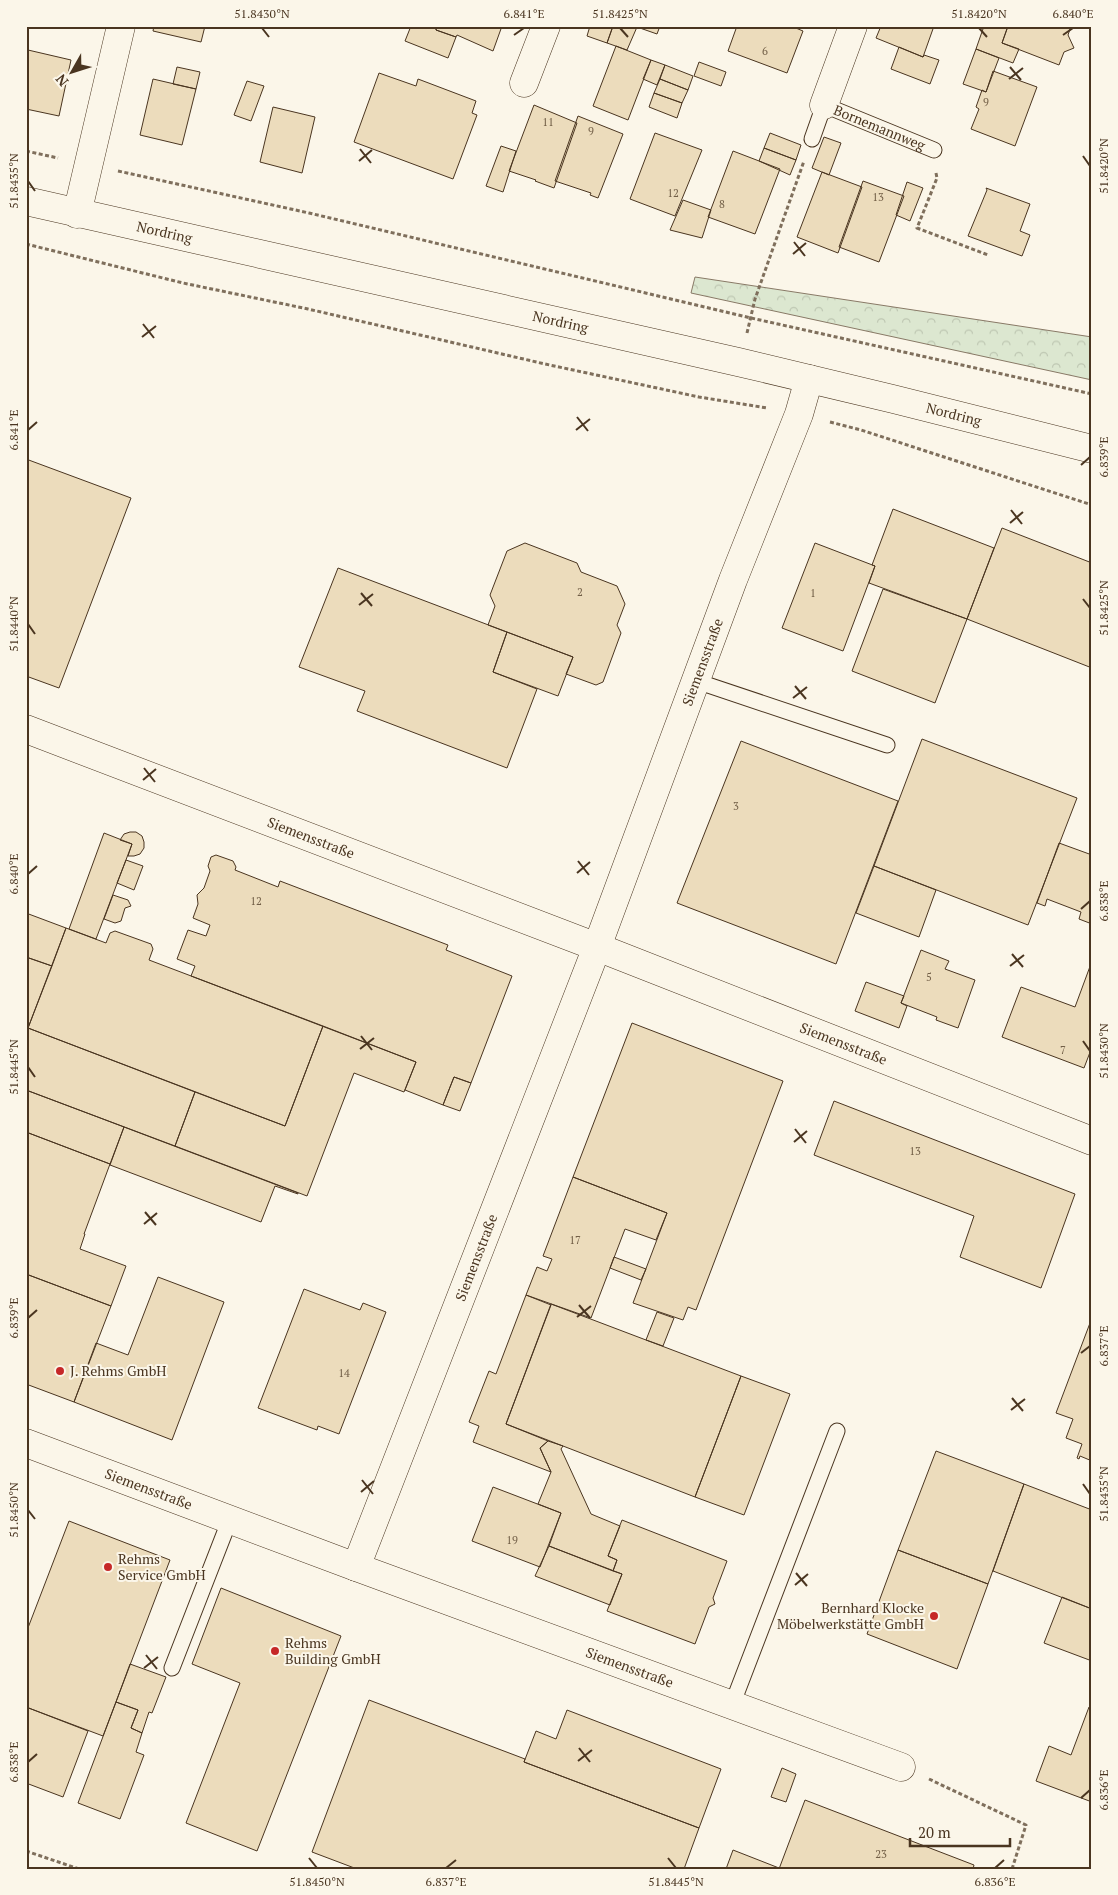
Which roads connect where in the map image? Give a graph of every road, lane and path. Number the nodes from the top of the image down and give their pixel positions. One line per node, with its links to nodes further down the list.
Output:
1 (121, 26): 9 (street)
2 (546, 26): 4 (street)
3 (853, 26): 5 (street, Bornemannweg)
4 (524, 83)
5 (824, 105): 6 (lane, Bornemannweg); 7 (lane, Bornemannweg)
6 (812, 139): 14 (path)
7 (934, 150): 13 (path)
8 (26, 151): 9 (path)
9 (89, 164): 11 (street); 14 (path)
10 (26, 201): 11 (street, Nordring)
11 (78, 214): 15 (street, Nordring)
12 (26, 244): 18 (path)
13 (988, 255)
14 (751, 318): 15 (path); 17 (path)
15 (738, 362): 16 (street, Nordring)
16 (809, 379): 18 (street, Siemensstraße); 19 (street, Nordring)
17 (1092, 394)
18 (799, 414): 20 (path); 21 (street, Siemensstraße)
19 (1092, 449)
20 (1092, 505)
21 (696, 681): 23 (lane); 24 (street, Siemensstraße)
22 (26, 729): 24 (street, Siemensstraße)
23 (887, 745)
24 (597, 947): 25 (street, Siemensstraße); 29 (street, Siemensstraße)
25 (1092, 1141)
26 (837, 1431): 31 (lane)
27 (26, 1443): 28 (street, Siemensstraße)
28 (230, 1519): 29 (street, Siemensstraße); 30 (lane)
29 (356, 1567): 31 (street, Siemensstraße)
30 (172, 1668)
31 (732, 1705): 32 (street, Siemensstraße)
32 (901, 1767): 35 (path)
33 (26, 1851): 34 (path)
34 (79, 1869)
35 (1012, 1869)

